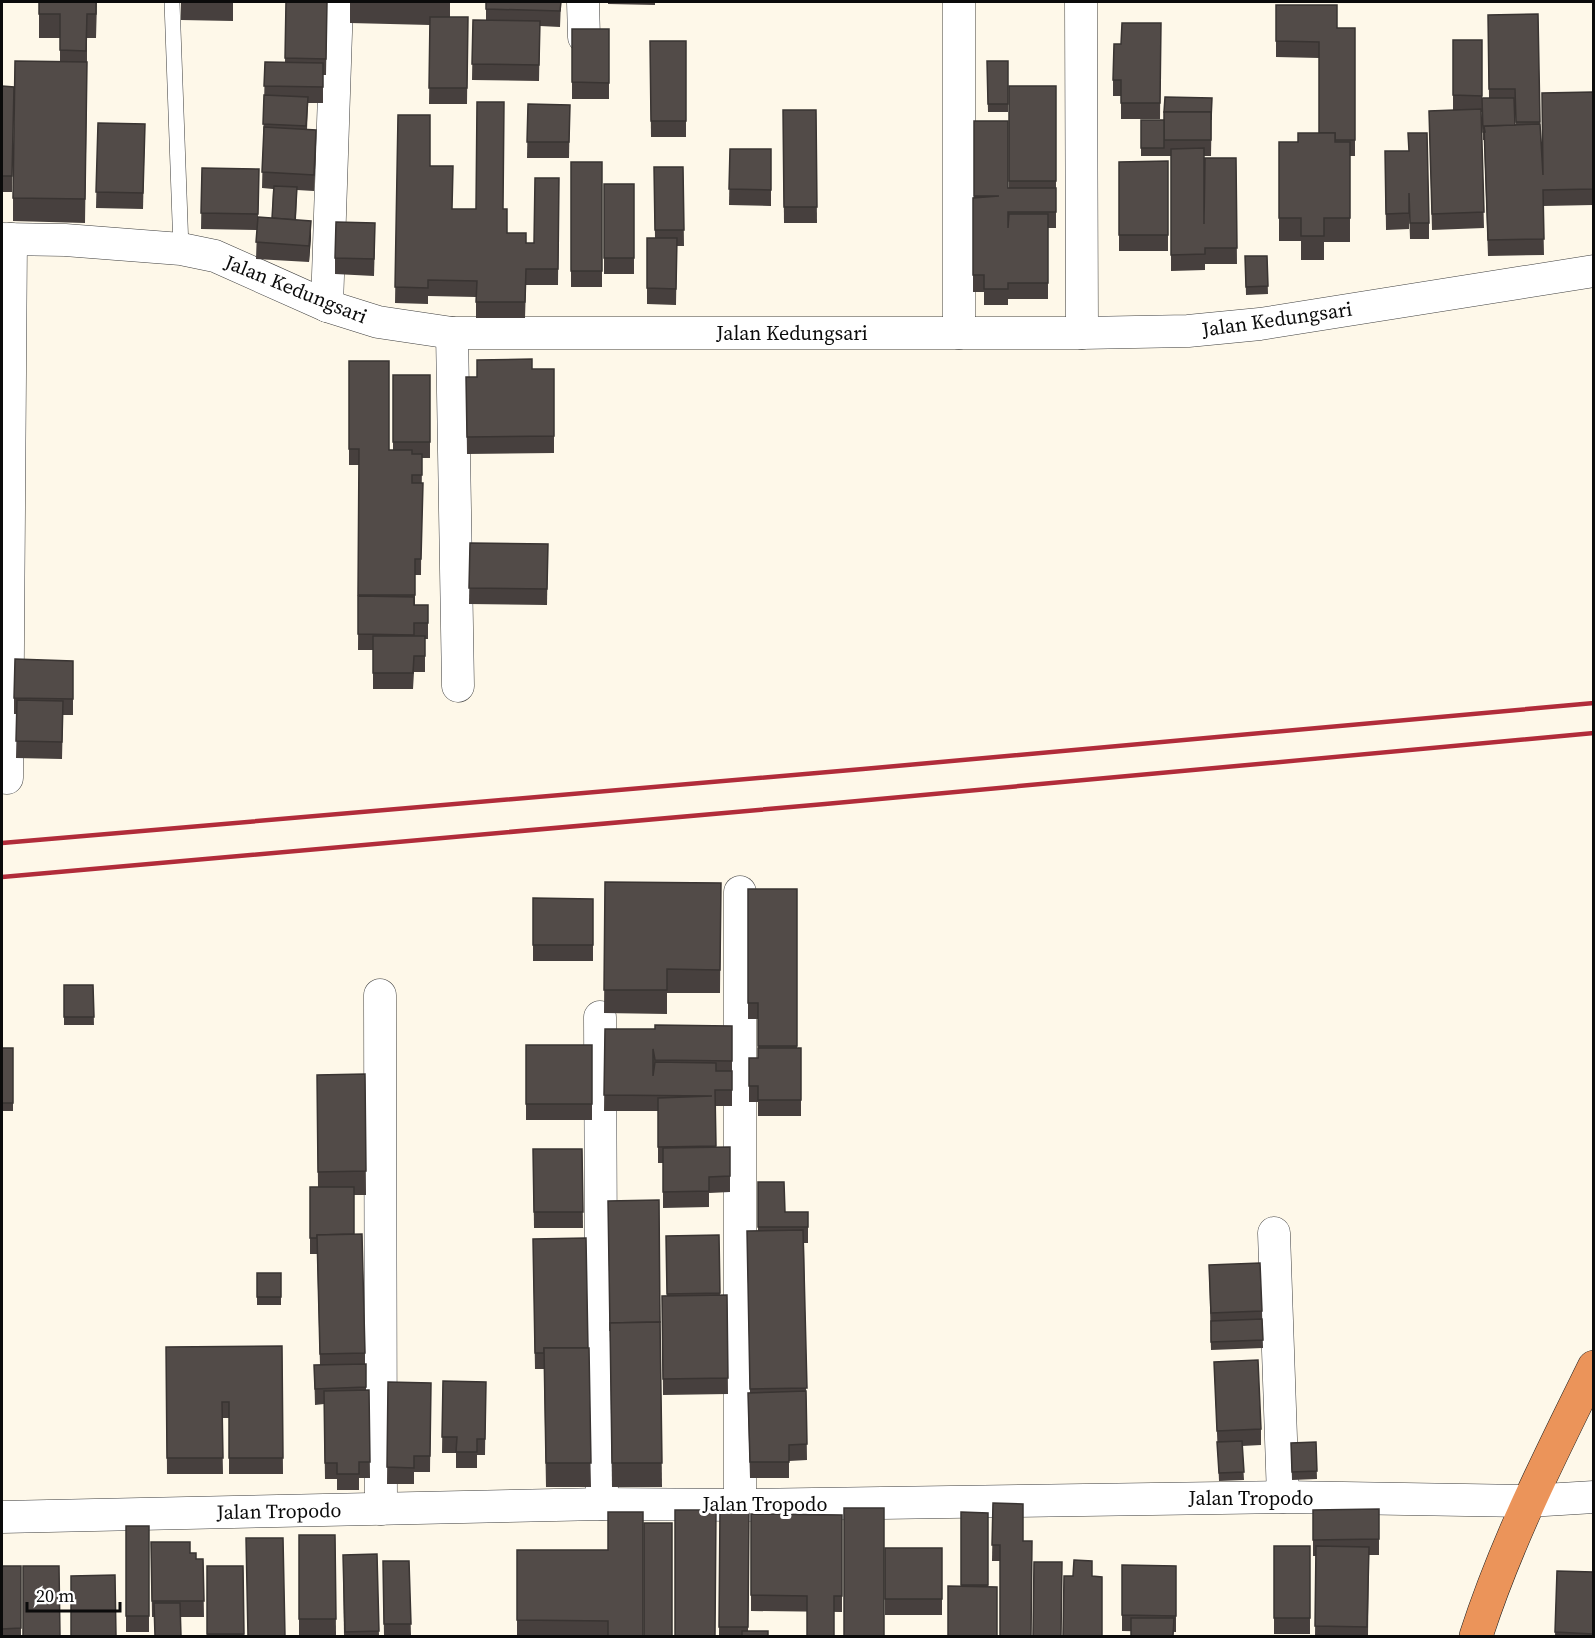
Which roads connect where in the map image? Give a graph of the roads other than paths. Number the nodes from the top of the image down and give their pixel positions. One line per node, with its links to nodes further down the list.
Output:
1 (172, 2): 8 (lane)
2 (337, 2): 10 (street)
3 (584, 2): 6 (street)
4 (959, 2): 12 (street)
5 (1081, 2): 13 (street)
6 (584, 37)
7 (6, 239): 8 (street, Jalan Kedungsari); 15 (street)
8 (181, 249): 10 (street, Jalan Kedungsari)
9 (1593, 271): 13 (street, Jalan Kedungsari)
10 (327, 306): 11 (street, Jalan Kedungsari)
11 (452, 333): 12 (street, Jalan Kedungsari); 14 (street)
12 (959, 333): 13 (street, Jalan Kedungsari)
13 (1082, 333)
14 (458, 686)
15 (7, 778)
16 (740, 892): 25 (street)
17 (380, 995): 26 (street)
18 (600, 1017): 24 (street)
19 (1274, 1233): 21 (street)
20 (1593, 1368): 23 (highway)
21 (1284, 1497): 23 (street, Jalan Tropodo); 25 (street, Jalan Tropodo)
22 (1593, 1497): 23 (street, Jalan Tropodo)
23 (1528, 1501): 28 (highway)
24 (602, 1504): 25 (street, Jalan Tropodo); 26 (street, Jalan Tropodo)
25 (740, 1505)
26 (381, 1509): 27 (street, Jalan Tropodo)
27 (2, 1517)
28 (1476, 1636)

